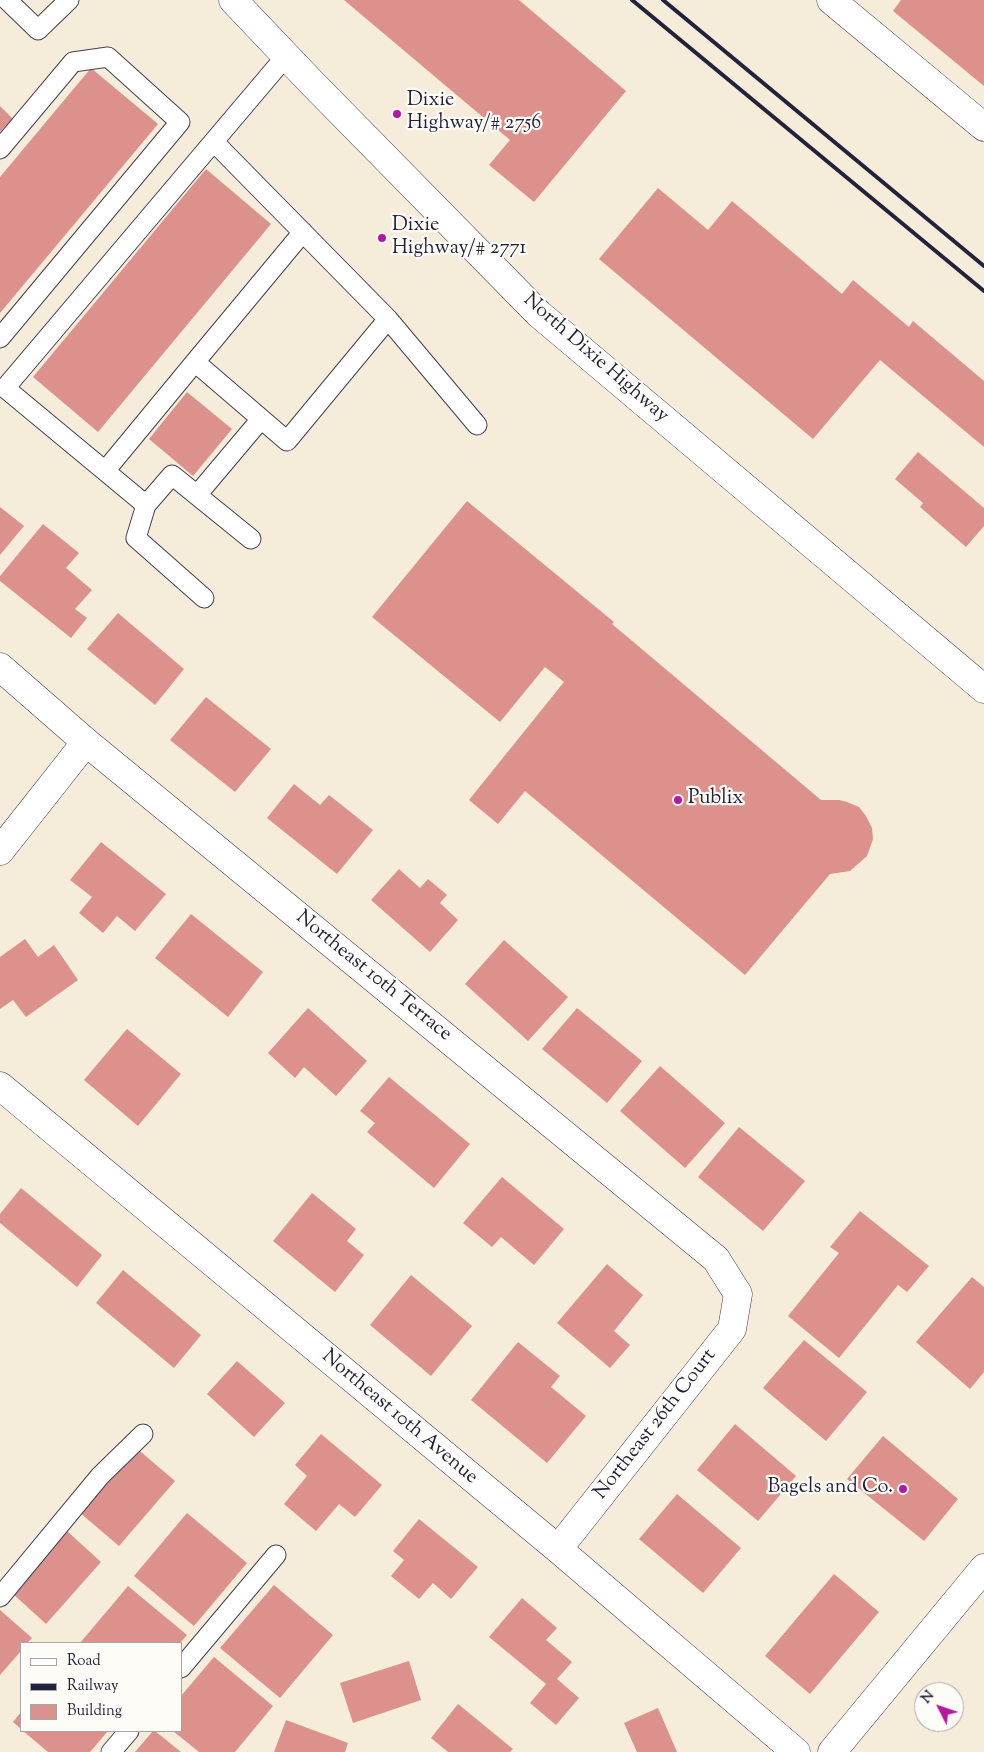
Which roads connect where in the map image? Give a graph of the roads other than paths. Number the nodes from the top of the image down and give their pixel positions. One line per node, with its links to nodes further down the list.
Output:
1 (7, 0): 2 (lane)
2 (69, 0)
3 (233, 0): 5 (street, North Dixie Highway)
4 (831, 0): 6 (street)
5 (286, 56): 7 (lane); 21 (street, North Dixie Highway)
6 (984, 127)
7 (214, 142): 9 (lane); 15 (lane)
8 (0, 149): 11 (lane)
9 (304, 232): 10 (lane); 12 (lane)
10 (388, 319): 13 (lane); 14 (lane)
11 (0, 338)
12 (195, 362): 13 (lane); 15 (lane)
13 (261, 419): 16 (lane)
14 (477, 425)
15 (105, 471): 17 (lane)
16 (197, 495): 17 (lane); 18 (lane)
17 (146, 505): 19 (lane)
18 (251, 540)
19 (204, 598)
20 (0, 667): 22 (street, Northeast 10th Terrace)
21 (984, 689)
22 (86, 742): 23 (street); 25 (street, Northeast 10th Terrace)
23 (0, 851)
24 (0, 1086): 27 (street, Northeast 10th Avenue)
25 (738, 1294): 27 (street, Northeast 26th Court)
26 (143, 1434): 30 (lane)
27 (558, 1549): 34 (street, Northeast 10th Avenue)
28 (276, 1555): 31 (lane)
29 (984, 1568): 35 (street)
30 (0, 1597)
31 (182, 1667)
32 (127, 1732): 33 (lane)
33 (111, 1752)
34 (796, 1752)
35 (832, 1752)

